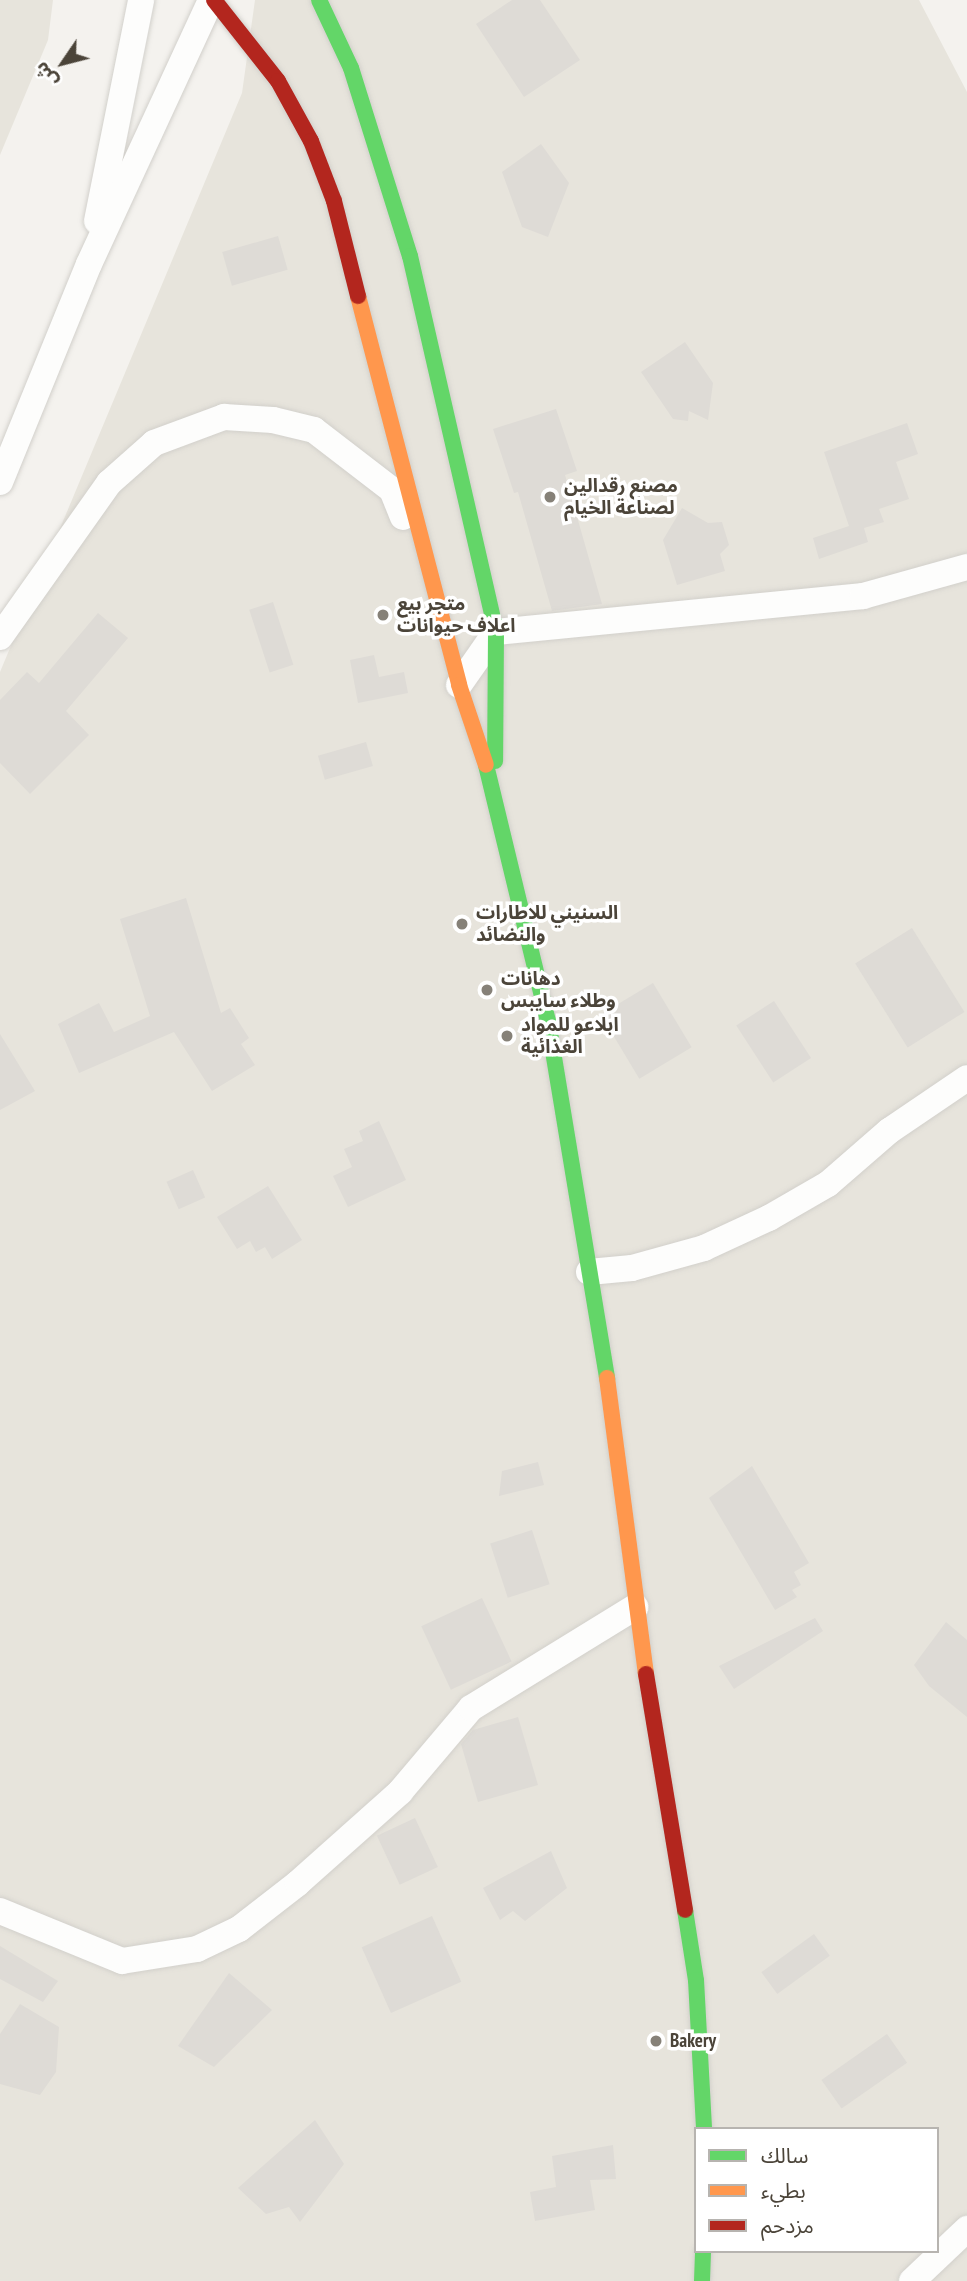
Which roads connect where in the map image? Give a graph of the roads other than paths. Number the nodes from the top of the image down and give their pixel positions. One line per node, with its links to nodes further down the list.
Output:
1 (141, 0): 4 (street)
2 (212, 0): 4 (street); 9 (main road)
3 (319, 0): 7 (main road)
4 (89, 264): 5 (street)
5 (0, 482)
6 (967, 567): 7 (street)
7 (496, 632): 10 (street); 11 (main road)
8 (0, 637): 9 (street)
9 (451, 643): 10 (main road)
10 (459, 685): 11 (main road)
11 (495, 791): 13 (main road)
12 (967, 1078): 13 (street)
13 (589, 1272): 14 (main road)
14 (635, 1607): 15 (street); 16 (main road)
15 (0, 1911)
16 (704, 2127)
17 (967, 2228): 20 (street)
18 (703, 2253): 19 (main road)
19 (702, 2281)
20 (912, 2281)

